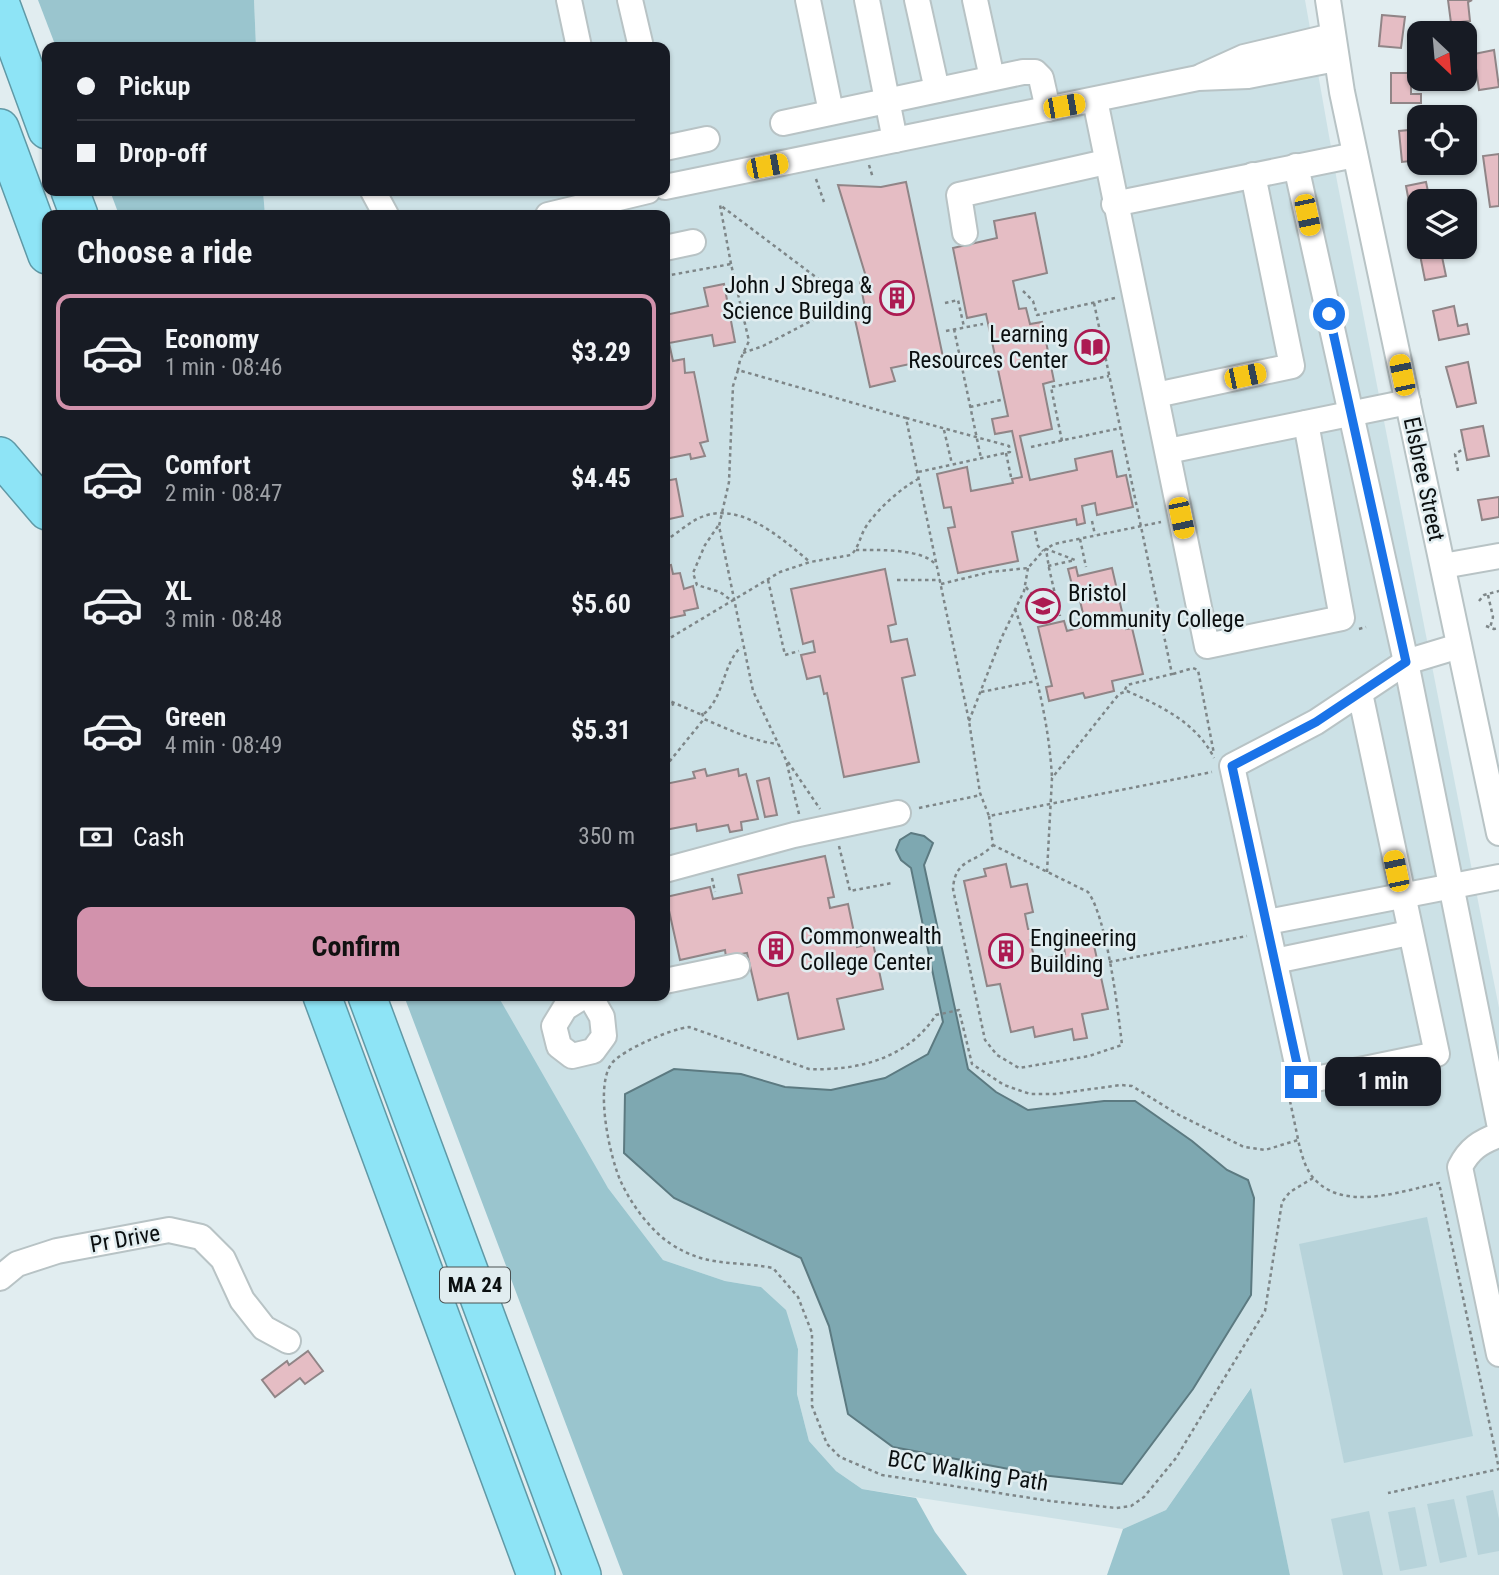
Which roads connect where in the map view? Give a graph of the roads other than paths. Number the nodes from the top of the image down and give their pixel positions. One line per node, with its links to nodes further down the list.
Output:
1 (569, 0): 9 (street)
2 (630, 0): 10 (street)
3 (808, 0): 17 (street)
4 (867, 0): 14 (street)
5 (917, 0): 13 (street)
6 (975, 0): 12 (street)
7 (1328, 0): 11 (street, Elsbree Street)
8 (0, 2): 18 (highway)
9 (578, 42)
10 (640, 42)
11 (1334, 47): 15 (street); 24 (street, Elsbree Street)
12 (992, 78): 13 (street); 16 (street)
13 (937, 90): 14 (street)
14 (888, 100): 17 (street); 22 (street)
15 (1095, 100): 16 (street); 25 (street)
16 (1048, 109): 22 (street)
17 (831, 113): 19 (street)
18 (42, 116)
19 (783, 123)
20 (0, 128): 34 (highway)
21 (707, 139): 23 (street)
22 (895, 140): 28 (street)
23 (670, 147)
24 (1356, 155): 26 (street); 38 (street, Elsbree Street)
25 (1106, 162): 31 (street); 33 (street)
26 (1296, 166): 27 (street); 39 (street)
27 (1253, 175): 31 (street); 37 (street)
28 (670, 186)
29 (630, 196): 30 (street)
30 (609, 202): 32 (street)
31 (1114, 204): 37 (street)
32 (571, 210)
33 (965, 233)
34 (42, 241)
35 (693, 242): 36 (street)
36 (670, 247)
37 (1156, 395): 41 (street)
38 (1408, 402): 39 (street); 45 (street, Elsbree Street)
39 (1350, 413): 40 (street); 47 (street)
40 (1306, 422): 41 (street); 41 (street)
41 (1168, 451)
42 (0, 456): 43 (highway)
43 (42, 505)
44 (1499, 556): 45 (street)
45 (1443, 566): 46 (street, Elsbree Street)
46 (1459, 646): 47 (street); 50 (street, Elsbree Street)
47 (1406, 662): 48 (street); 53 (street)
48 (1360, 693): 54 (street); 55 (street)
49 (898, 813): 51 (street)
50 (1499, 833)
51 (670, 869)
52 (1499, 877): 53 (street)
53 (1451, 888): 54 (street); 62 (street)
54 (1401, 897): 55 (street); 56 (street)
55 (1261, 928): 57 (street)
56 (1409, 933): 57 (street); 57 (street)
57 (1275, 961)
58 (737, 966): 59 (street)
59 (670, 980)
60 (369, 1001): 68 (highway, MA 24)
61 (324, 1004): 67 (highway, MA 24)
62 (1499, 1122)
63 (1499, 1135): 66 (street)
64 (0, 1278): 65 (street, Pr Drive)
65 (288, 1341)
66 (1499, 1354)
67 (536, 1575)
68 (582, 1575)

